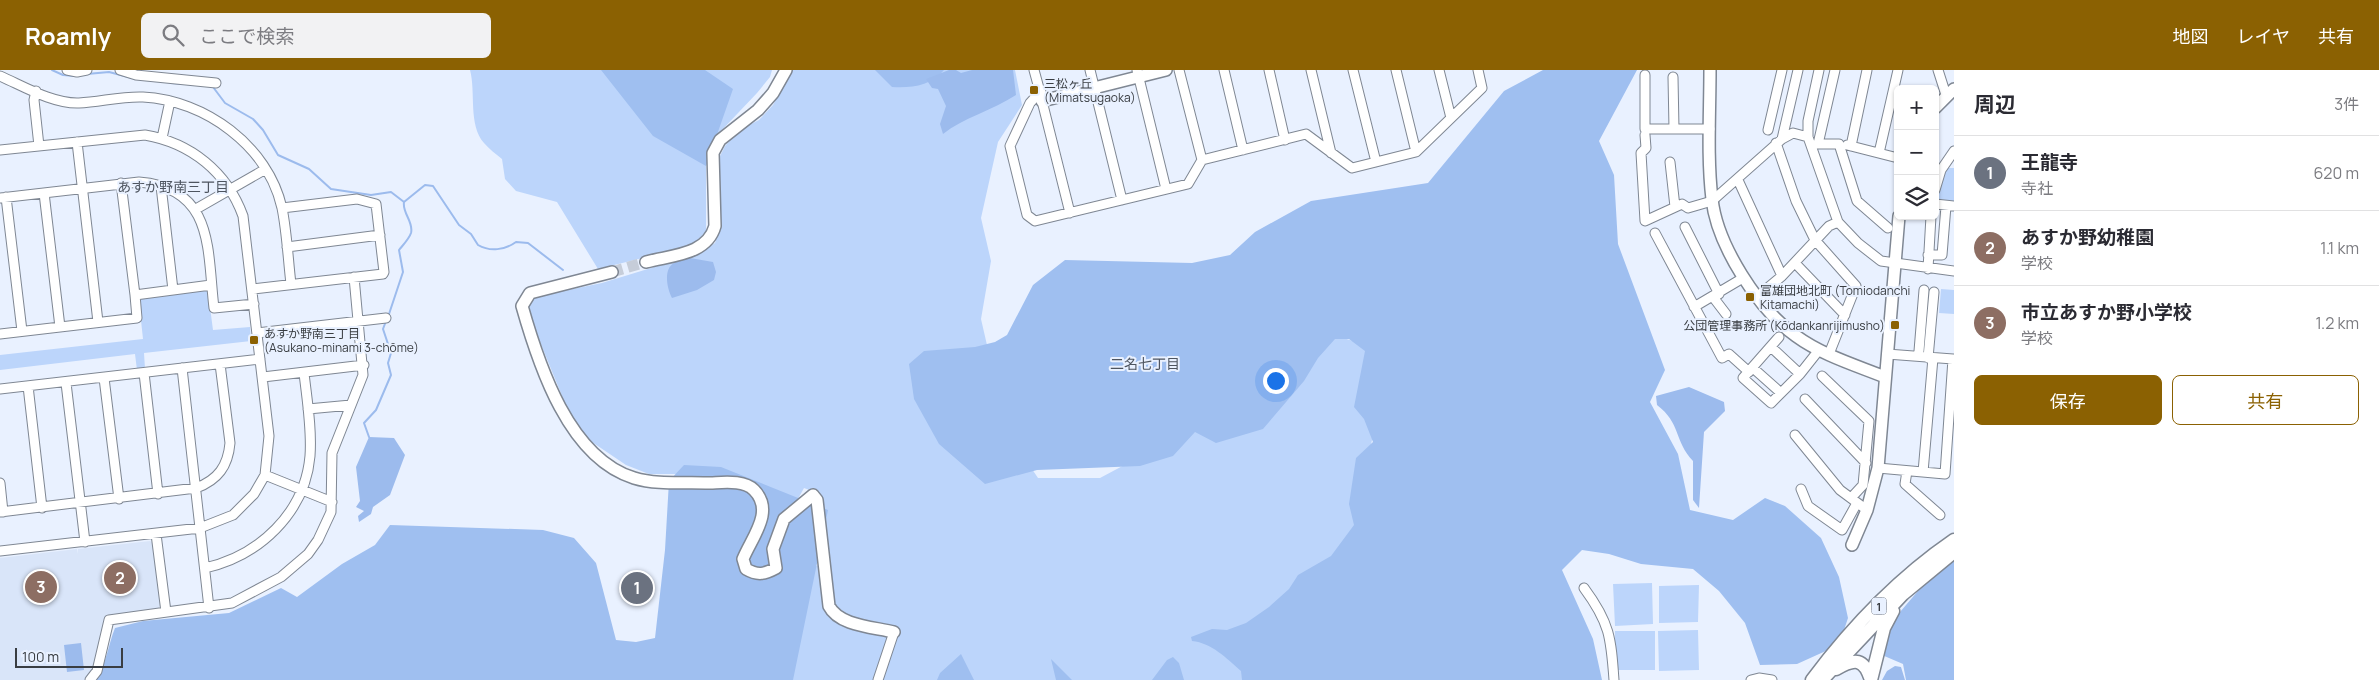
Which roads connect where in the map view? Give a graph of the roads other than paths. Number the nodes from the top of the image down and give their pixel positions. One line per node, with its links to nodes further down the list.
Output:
1 (68, 70): 2 (street)
2 (88, 70)
3 (120, 70): 29 (street)
4 (786, 70): 90 (street)
5 (1034, 70): 34 (street)
6 (1090, 70): 31 (street)
7 (1166, 70): 24 (street)
8 (1180, 70): 60 (street)
9 (1224, 70): 54 (street)
10 (1268, 70): 46 (street)
11 (1311, 70): 57 (street)
12 (1353, 70): 61 (street)
13 (1396, 70): 56 (street)
14 (1439, 70): 38 (street)
15 (1478, 70): 38 (street)
16 (1710, 70): 41 (street)
17 (1782, 70): 28 (street)
18 (1798, 70): 30 (street)
19 (1819, 70): 44 (street)
20 (1835, 70): 51 (street)
21 (1866, 70): 52 (street)
22 (1898, 70): 58 (street)
23 (1938, 70): 33 (street)
24 (1137, 73): 31 (street); 69 (street)
25 (1645, 75): 40 (street)
26 (0, 76): 32 (street)
27 (1673, 77): 40 (street)
28 (1779, 80): 30 (street); 37 (street)
29 (216, 83)
30 (1794, 83): 39 (street)
31 (1094, 88): 34 (street); 73 (street)
32 (36, 91): 35 (street); 50 (street)
33 (1952, 91): 36 (street)
34 (1041, 96): 79 (street); 79 (street)
35 (170, 101): 45 (street); 63 (street)
36 (1939, 104)
37 (1771, 117): 39 (street); 42 (street)
38 (1451, 118): 56 (street)
39 (1786, 120): 47 (street)
40 (1674, 129): 41 (street)
41 (1710, 129): 74 (street)
42 (1768, 130)
43 (1645, 135): 76 (street)
44 (1808, 137): 47 (street); 51 (street)
45 (162, 138): 48 (street); 70 (street)
46 (1285, 140): 54 (street); 57 (street)
47 (1779, 141): 65 (street); 87 (street)
48 (78, 142): 50 (street); 68 (street)
49 (1839, 144): 51 (street); 52 (street); 84 (street)
50 (39, 146): 53 (street)
51 (1814, 146): 82 (street)
52 (1851, 146): 58 (street)
53 (0, 150)
54 (1243, 150): 60 (street)
55 (1954, 151): 64 (street)
56 (1416, 152): 61 (street)
57 (1331, 153): 61 (street)
58 (1880, 153): 59 (street)
59 (1894, 157)
60 (1202, 160): 69 (street)
61 (1376, 162)
62 (1670, 162): 76 (street)
63 (264, 170): 70 (street); 77 (street)
64 (1939, 177)
65 (1738, 180): 74 (street); 96 (street)
66 (121, 183): 67 (street); 68 (street); 103 (street)
67 (161, 186): 78 (street); 102 (street)
68 (83, 188): 71 (street); 112 (street)
69 (1166, 189): 73 (street)
70 (229, 190): 78 (street); 101 (street)
71 (44, 193): 72 (street); 114 (street)
72 (3, 197): 116 (street)
73 (1122, 200): 79 (street)
74 (1712, 201): 76 (street); 98 (street)
75 (1950, 206): 89 (street)
76 (1675, 207)
77 (282, 208): 86 (street); 88 (street)
78 (196, 210): 100 (street)
79 (1070, 213)
80 (1898, 220): 92 (street)
81 (1931, 220): 89 (street)
82 (1838, 222): 87 (street); 92 (street)
83 (1686, 228): 104 (street)
84 (1888, 228)
85 (1655, 233): 107 (street)
86 (380, 235): 88 (street); 97 (street)
87 (1815, 240): 91 (street); 109 (street)
88 (287, 247): 99 (street)
89 (1928, 255): 93 (street)
90 (646, 262)
91 (1795, 263): 96 (street); 109 (street)
92 (1894, 265): 93 (street); 123 (street)
93 (1928, 268): 94 (street)
94 (1954, 271)
95 (612, 272): 174 (street)
96 (1782, 276): 105 (street)
97 (354, 278): 99 (street); 111 (street)
98 (1743, 278): 104 (street); 105 (street)
99 (291, 284): 101 (street)
100 (211, 285): 102 (street); 106 (street)
101 (253, 289): 106 (street)
102 (173, 290): 103 (street)
103 (135, 295): 112 (street)
104 (1716, 295): 107 (street); 108 (street)
105 (1758, 296): 122 (street)
106 (254, 304): 117 (street)
107 (1694, 306): 129 (street)
108 (1726, 314)
109 (1845, 315): 122 (street)
110 (386, 318): 111 (street)
111 (359, 321): 117 (street); 127 (street)
112 (98, 322): 114 (street)
113 (1921, 325): 115 (street); 115 (street); 121 (street)
114 (60, 326): 116 (street)
115 (1931, 326): 124 (street)
116 (22, 331): 118 (street)
117 (257, 333): 125 (street)
118 (0, 334)
119 (1779, 337): 120 (street)
120 (1770, 347): 129 (street); 132 (street)
121 (1919, 351)
122 (1824, 352): 132 (street); 135 (street)
123 (1887, 354): 124 (street); 135 (street)
124 (1930, 358): 148 (street); 148 (street)
125 (260, 359): 126 (street); 134 (street)
126 (220, 364): 128 (street); 151 (street)
127 (364, 365): 131 (street); 142 (street)
128 (182, 368): 130 (street); 151 (street)
129 (1751, 370): 140 (street); 140 (street)
130 (144, 373): 136 (street); 154 (street)
131 (304, 373): 134 (street); 143 (street)
132 (1800, 374): 140 (street)
133 (1822, 376): 145 (street)
134 (263, 377): 149 (street)
135 (1885, 377): 146 (street)
136 (104, 378): 137 (street); 155 (street)
137 (66, 382): 138 (street); 157 (street)
138 (28, 386): 139 (street); 159 (street)
139 (0, 389)
140 (1781, 393)
141 (1805, 399): 145 (street)
142 (351, 405): 143 (street); 156 (street)
143 (308, 409): 153 (street)
144 (1795, 435): 158 (street)
145 (1866, 462): 158 (street)
146 (1878, 468): 147 (street); 158 (street)
147 (1907, 471): 148 (street); 161 (street)
148 (1923, 472)
149 (265, 475): 153 (street); 162 (street)
150 (0, 483): 160 (street)
151 (196, 488): 154 (street); 162 (street)
152 (1801, 489): 158 (street)
153 (301, 490): 156 (street); 169 (street)
154 (158, 494): 155 (street)
155 (120, 499): 157 (street)
156 (332, 502): 172 (street)
157 (81, 503): 159 (street); 165 (street)
158 (1858, 504): 166 (street)
159 (42, 508): 160 (street)
160 (2, 512)
161 (1940, 515)
162 (200, 528): 163 (street); 169 (street)
163 (156, 534): 165 (street); 173 (street)
164 (1954, 540): 181 (main road, 1)
165 (85, 542): 167 (street)
166 (1852, 545)
167 (0, 551)
168 (1954, 552): 171 (main road, 1)
169 (205, 568): 172 (street)
170 (1584, 588): 178 (street)
171 (1903, 594): 175 (main road, 1); 182 (main road)
172 (209, 608): 173 (street)
173 (166, 612): 176 (street)
174 (894, 632): 177 (street)
175 (1824, 677): 182 (main road)
176 (90, 680)
177 (878, 680)
178 (1614, 680)
179 (1750, 680): 180 (street)
180 (1771, 680)
181 (1812, 680)
182 (1871, 680)

